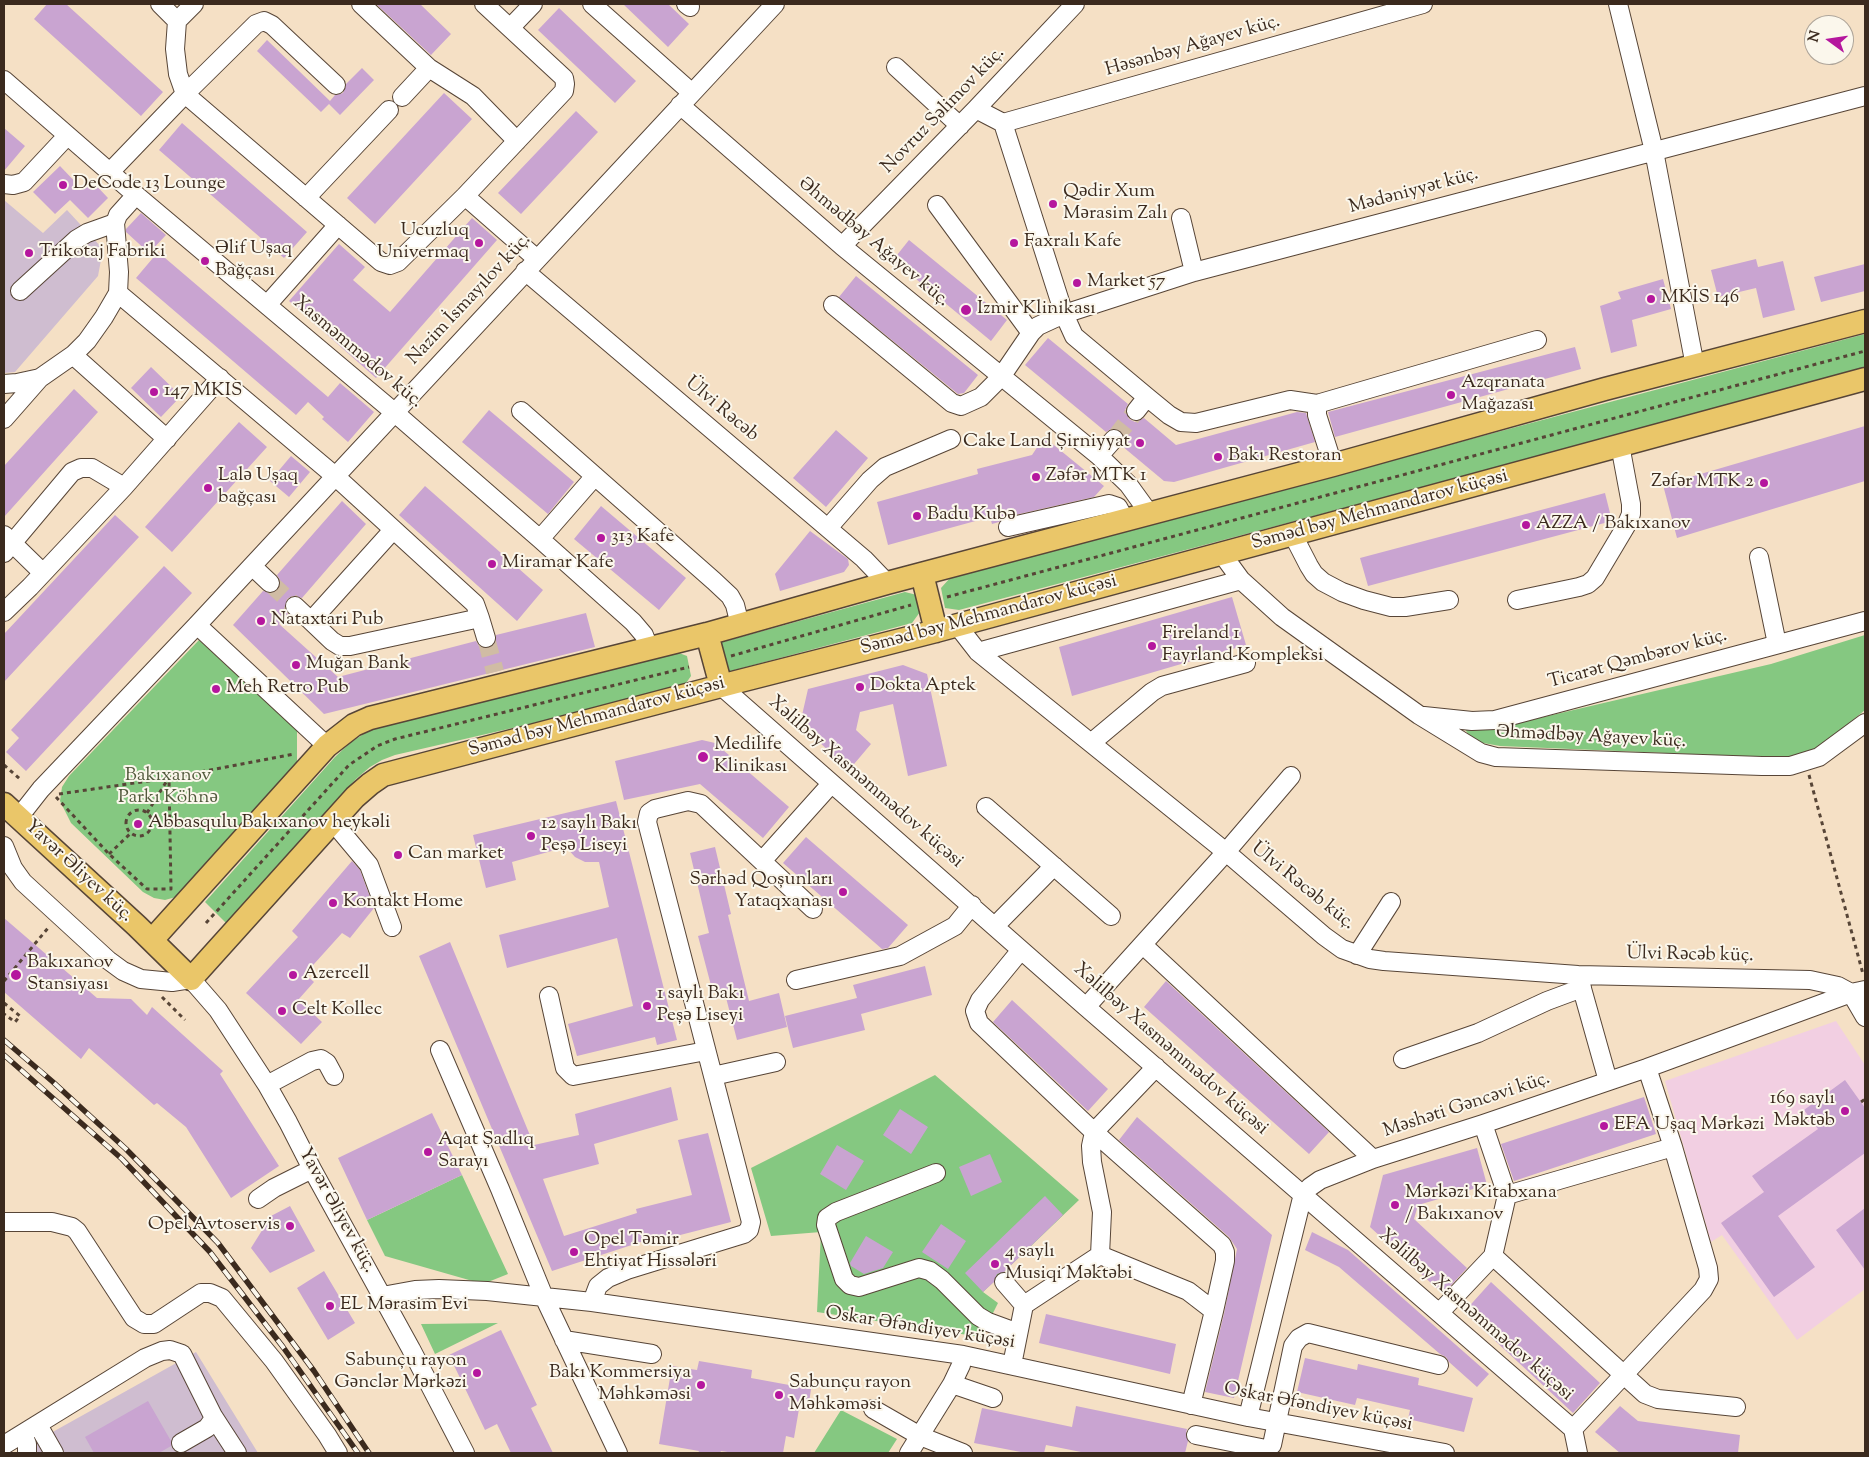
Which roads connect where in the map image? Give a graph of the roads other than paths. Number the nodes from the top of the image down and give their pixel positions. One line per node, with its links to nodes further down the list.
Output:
1 (160, 4): 11 (street)
2 (194, 4): 11 (street)
3 (361, 4): 14 (street)
4 (484, 4): 12 (street)
5 (533, 4): 12 (street)
6 (592, 4): 17 (street)
7 (774, 4): 17 (street, Nazim İsmayılov küç.)
8 (1075, 4): 23 (street, Novruz Səlimov küç.)
9 (1423, 4): 24 (street, Həsənbəy Ağayev küç.)
10 (1618, 4): 28 (street)
11 (177, 21): 18 (street)
12 (510, 28): 27 (street)
13 (896, 67): 25 (street)
14 (429, 68): 20 (street); 27 (street)
15 (4, 80): 26 (street, Xasməmmədov küç.)
16 (336, 86): 18 (street)
17 (692, 92): 21 (street, Nazim İsmayılov küç.)
18 (185, 94): 29 (street); 33 (street)
19 (1865, 96): 28 (street, Mədəniyyət küç.)
20 (402, 97)
21 (680, 106): 38 (street, Əhmədbəy Ağayev küç.); 39 (street, Nazim İsmayılov küç.)
22 (390, 110): 33 (street)
23 (976, 110): 24 (street); 25 (street, Novruz Səlimov küç.)
24 (1003, 123): 45 (street)
25 (960, 126): 38 (street, Novruz Səlimov küç.)
26 (67, 136): 29 (street, Xasməmmədov küç.); 30 (street)
27 (517, 141): 32 (street)
28 (1654, 151): 40 (street, Mədəniyyət küç.); 50 (street)
29 (110, 172): 31 (street, Xasməmmədov küç.)
30 (4, 184)
31 (136, 195): 36 (street); 43 (street, Xasməmmədov küç.)
32 (465, 196): 37 (street); 39 (street, Ülvi Rəcəb)
33 (306, 198): 37 (street)
34 (936, 206): 47 (street)
35 (1181, 218): 40 (street)
36 (115, 223): 41 (street); 42 (street)
37 (338, 225): 43 (street)
38 (842, 246): 51 (street, Əhmədbəy Ağayev küç.)
39 (531, 265): 58 (street, Nazim İsmayılov küç.); 72 (street, Ülvi Rəcəb)
40 (1194, 272): 45 (street, Mədəniyyət küç.)
41 (20, 291)
42 (118, 293): 49 (street); 53 (street)
43 (267, 305): 58 (street, Xasməmmədov küç.)
44 (833, 305): 51 (street, Mədəniyyət küç.)
45 (1064, 314): 47 (street, Mədəniyyət küç.); 56 (street)
46 (1865, 321): 50 (main road)
47 (1031, 333): 51 (street, Mədəniyyət küç.)
48 (1537, 340): 56 (street)
49 (73, 355): 52 (street); 60 (street)
50 (1695, 366): 65 (main road)
51 (1002, 377): 64 (street, Əhmədbəy Ağayev küç.)
52 (40, 378): 55 (street); 59 (street)
53 (220, 378): 60 (street); 66 (street)
54 (1865, 379): 63 (main road, Səməd bəy Mehmandarov küçəsi)
55 (4, 384)
56 (1317, 404): 65 (street)
57 (522, 411): 67 (street)
58 (394, 412): 66 (street, Nazim İsmayılov küç.); 75 (street, Xasməmmədov küç.)
59 (4, 419)
60 (167, 439): 68 (street)
61 (951, 439): 72 (street)
62 (1114, 439): 64 (street)
63 (1620, 445): 74 (main road, Səməd bəy Mehmandarov küçəsi); 86 (street)
64 (1100, 456): 69 (street, Əhmədbəy Ağayev küç.)
65 (1333, 465): 69 (main road)
66 (335, 476): 73 (street); 79 (street, Nazim İsmayılov küç.)
67 (595, 476): 75 (street); 92 (street)
68 (124, 487): 76 (street); 80 (street)
69 (1149, 513): 70 (main road)
70 (1125, 520): 71 (street); 81 (main road)
71 (1008, 527)
72 (828, 528): 84 (street, Ülvi Rəcəb)
73 (393, 530): 89 (street); 91 (street)
74 (1293, 535): 77 (main road, Səməd bəy Mehmandarov küçəsi); 85 (street)
75 (540, 539): 98 (street, Xasməmmədov küç.)
76 (7, 544): 80 (street)
77 (1222, 554): 82 (street, Əhmədbəy Ağayev küç.); 94 (main road, Səməd bəy Mehmandarov küçəsi)
78 (1758, 557): 97 (street)
79 (252, 566): 83 (street); 93 (street, Nazim İsmayılov küç.)
80 (43, 573): 88 (street)
81 (922, 574): 84 (main road); 94 (main road)
82 (1241, 580): 99 (street); 102 (street, Əhmədbəy Ağayev küç.)
83 (270, 583)
84 (887, 583): 92 (main road)
85 (1449, 600)
86 (1517, 600)
87 (295, 606): 91 (street)
88 (4, 612)
89 (480, 618): 91 (street); 96 (street)
90 (1865, 621): 97 (street, Ticarət Qəmbərov küç.)
91 (311, 622)
92 (740, 624): 95 (main road)
93 (197, 626): 105 (street); 109 (street, Nazim İsmayılov küç.)
94 (946, 628): 99 (street, Ülvi Rəcəb küç.); 101 (main road, Səməd bəy Mehmandarov küçəsi)
95 (707, 634): 98 (main road); 101 (main road)
96 (486, 638)
97 (1777, 644): 102 (street, Ticarət Qəmbərov küç.)
98 (649, 648): 105 (main road)
99 (978, 652): 104 (street, Ülvi Rəcəb küç.)
100 (1246, 663): 104 (street)
101 (721, 686): 107 (street, Xəlilbəy Xasməmmədov küçəsi); 110 (main road, Səməd bəy Mehmandarov küçəsi)
102 (1419, 715): 103 (street, Əhmədbəy Ağayev küç.)
103 (1865, 723)
104 (1091, 743): 112 (street, Ülvi Rəcəb küç.)
105 (327, 746): 121 (main road)
106 (1291, 776): 112 (street)
107 (831, 784): 113 (street); 116 (street, Xəlilbəy Xasməmmədov küçəsi)
108 (986, 807): 114 (street)
109 (11, 810): 121 (main road, Yavər Əliyev küç.)
110 (333, 822): 120 (street); 125 (main road, Səməd bəy Mehmandarov küçəsi)
111 (4, 846): 125 (street)
112 (1226, 852): 122 (street); 124 (street, Ülvi Rəcəb küç.)
113 (762, 861): 117 (street); 133 (street)
114 (1054, 866): 118 (street); 119 (street)
115 (1391, 902): 124 (street)
116 (972, 905): 119 (street, Xəlilbəy Xasməmmədov küçəsi); 126 (street)
117 (813, 909)
118 (1111, 916)
119 (995, 926): 123 (street, Xəlilbəy Xasməmmədov küçəsi)
120 (392, 928)
121 (144, 933): 125 (main road, Yavər Əliyev küç.)
122 (1144, 945): 130 (street); 145 (street)
123 (1021, 950): 130 (street, Xəlilbəy Xasməmmədov küçəsi); 143 (street)
124 (1357, 955): 127 (street, Ülvi Rəcəb küç.)
125 (191, 979): 141 (street, Yavər Əliyev küç.)
126 (796, 980)
127 (1580, 981): 128 (street, Ülvi Rəcəb küç.); 134 (street); 140 (street)
128 (1860, 986): 131 (street); 137 (street, Məshəti Gəncəvi küç.)
129 (549, 996): 133 (street)
130 (1086, 1007): 136 (street, Xəlilbəy Xasməmmədov küçəsi)
131 (1865, 1017)
132 (440, 1050): 156 (street)
133 (706, 1051): 139 (street)
134 (1403, 1059)
135 (776, 1062): 139 (street)
136 (1156, 1067): 143 (street); 148 (street, Xəlilbəy Xasməmmədov küçəsi)
137 (1647, 1068): 140 (street, Məshəti Gəncəvi küç.); 144 (street)
138 (334, 1076): 141 (street)
139 (713, 1076): 157 (street)
140 (1608, 1081): 142 (street, Məshəti Gəncəvi küç.)
141 (267, 1085): 146 (street, Yavər Əliyev küç.)
142 (1483, 1124): 145 (street, Məshəti Gəncəvi küç.); 149 (street)
143 (1094, 1132): 152 (street); 159 (street)
144 (1673, 1147): 149 (street); 167 (street)
145 (1373, 1159): 148 (street, Məshəti Gəncəvi küç.)
146 (312, 1169): 150 (street); 155 (street, Yavər Əliyev küç.)
147 (936, 1174): 161 (street)
148 (1303, 1194): 160 (street, Xəlilbəy Xasməmmədov küçəsi); 174 (street)
149 (1508, 1195): 153 (street)
150 (258, 1199)
151 (4, 1222): 186 (street)
152 (1100, 1255): 158 (street); 159 (street)
153 (1492, 1256): 160 (street); 167 (street)
154 (1004, 1282): 158 (street)
155 (382, 1296): 156 (street, Oskar Əfəndiyev küçəsi); 187 (street, Yavər Əliyev küç.)
156 (544, 1297): 157 (street, Oskar Əfəndiyev küçəsi); 162 (street)
157 (592, 1302): 164 (street, Oskar Əfəndiyev küçəsi)
158 (1024, 1305): 161 (street)
159 (1214, 1310): 170 (street)
160 (1440, 1312): 177 (street, Xəlilbəy Xasməmmədov küçəsi)
161 (1018, 1333): 165 (street)
162 (564, 1340): 163 (street); 188 (street)
163 (652, 1354)
164 (963, 1355): 165 (street, Oskar Əfəndiyev küçəsi); 168 (street)
165 (1012, 1365): 170 (street, Oskar Əfəndiyev küçəsi)
166 (1439, 1365): 175 (street)
167 (1622, 1375): 171 (street); 177 (street)
168 (952, 1384): 169 (street); 180 (street)
169 (993, 1398)
170 (1191, 1405): 174 (street, Oskar Əfəndiyev küçəsi)
171 (1736, 1407)
172 (874, 1409): 180 (street)
173 (213, 1416): 176 (street); 181 (street); 185 (street)
174 (1248, 1418): 175 (street, Oskar Əfəndiyev küçəsi)
175 (1277, 1423): 179 (street); 191 (street, Oskar Əfəndiyev küçəsi)
176 (38, 1424): 178 (street); 184 (street)
177 (1573, 1429): 192 (street, Xəlilbəy Xasməmmədov küçəsi)
178 (23, 1434): 182 (street); 183 (street)
179 (1196, 1435)
180 (920, 1436): 189 (street); 190 (street)
181 (181, 1443)
182 (4, 1444)
183 (27, 1453)
184 (54, 1453)
185 (237, 1453)
186 (338, 1453)
187 (465, 1453)
188 (618, 1453)
189 (909, 1453)
190 (963, 1453)
191 (1445, 1453)
192 (1578, 1453)

